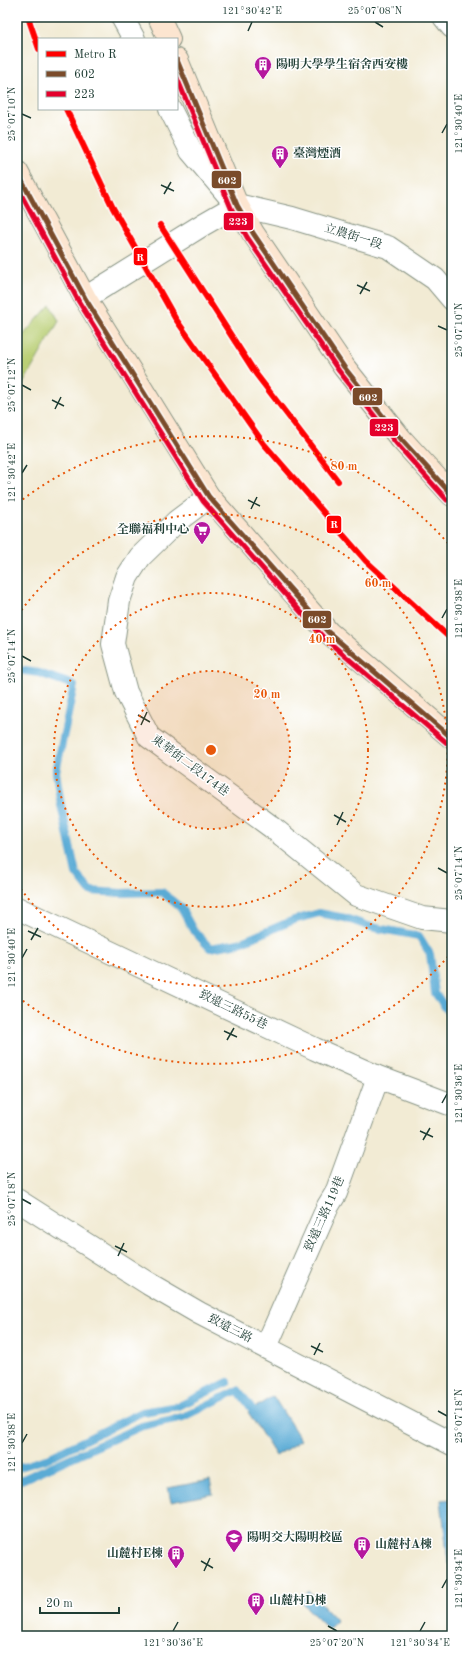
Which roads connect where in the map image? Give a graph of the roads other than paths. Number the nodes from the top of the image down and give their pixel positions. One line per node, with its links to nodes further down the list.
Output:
1 (122, 17): 5 (street)
2 (159, 17): 6 (street)
3 (444, 17): 4 (street)
4 (452, 27)
5 (133, 38)
6 (168, 38)
7 (178, 62): 10 (street)
8 (170, 110): 10 (street)
9 (17, 172): 11 (street)
10 (237, 206): 11 (street); 12 (street, 立農街一段); 13 (street)
11 (85, 298): 14 (street)
12 (452, 299)
13 (452, 495)
14 (209, 497): 15 (street); 17 (street, 東華街二段174巷)
15 (452, 738)
16 (17, 908): 18 (street, 致遠三路55巷)
17 (452, 921)
18 (378, 1078): 19 (street, 致遠三路55巷); 21 (street, 致遠三路119巷)
19 (452, 1105)
20 (17, 1200): 21 (street, 致遠三路)
21 (266, 1347): 22 (street, 致遠三路)
22 (452, 1444)

